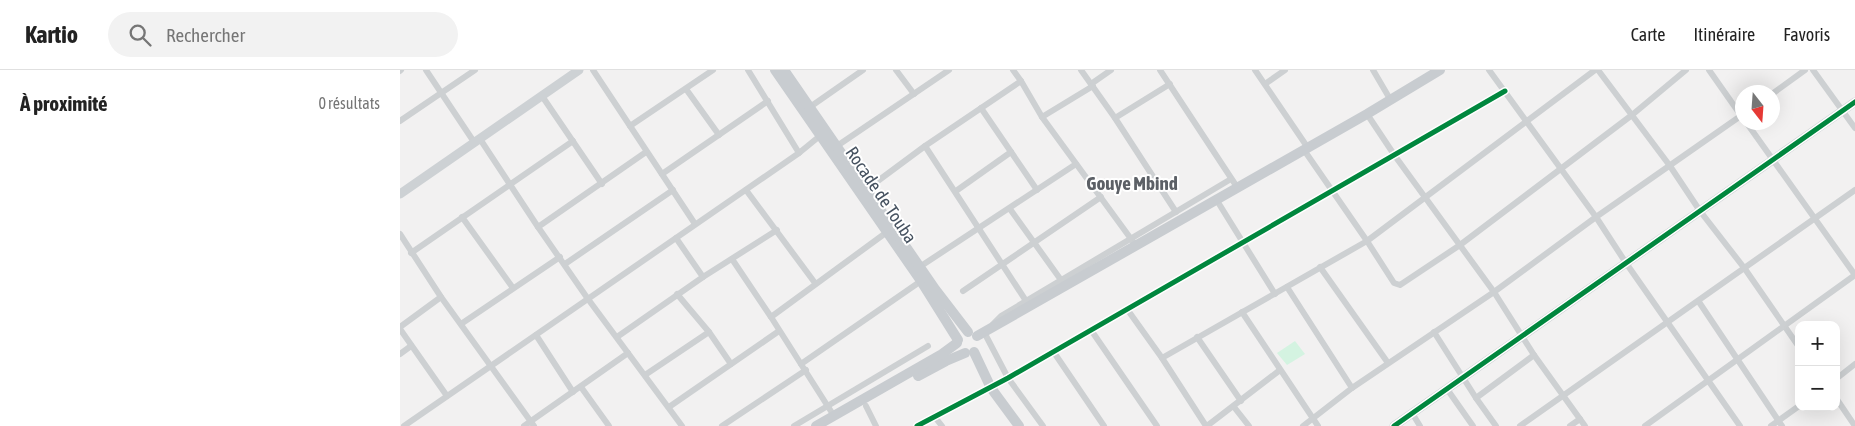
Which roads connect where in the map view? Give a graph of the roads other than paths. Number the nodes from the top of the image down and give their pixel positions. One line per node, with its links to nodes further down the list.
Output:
1 (426, 70): 33 (street)
2 (476, 70): 33 (street)
3 (579, 70): 35 (street)
4 (593, 70): 50 (street)
5 (712, 70): 31 (street)
6 (748, 70): 37 (street)
7 (774, 70): 54 (main road, Rocade de Touba)
8 (784, 70): 40 (main road, Rocade de Touba)
9 (863, 70): 40 (street)
10 (896, 70): 34 (street)
11 (949, 70): 34 (street)
12 (1012, 70): 26 (street)
13 (1081, 70): 29 (street)
14 (1111, 70): 29 (street)
15 (1160, 70): 27 (street)
16 (1255, 70): 28 (street)
17 (1285, 70): 28 (street)
18 (1373, 70): 36 (street)
19 (1440, 70): 36 (main road)
20 (1490, 70): 32 (street)
21 (1597, 70): 44 (street); 49 (street)
22 (1686, 70): 44 (street)
23 (1709, 70): 39 (street)
24 (1805, 70): 30 (street)
25 (1813, 70): 42 (street)
26 (1021, 81): 41 (street); 45 (street)
27 (1170, 84): 46 (street); 69 (street)
28 (1265, 84): 59 (street)
29 (1092, 85): 45 (street); 46 (street)
30 (1780, 88)
31 (686, 89): 50 (street); 53 (street)
32 (1505, 91): 49 (street); 63 (street)
33 (441, 93): 47 (street); 55 (street)
34 (914, 94): 58 (street)
35 (542, 96): 55 (street); 56 (street)
36 (1390, 99): 43 (main road)
37 (768, 101): 53 (street); 62 (street)
38 (1855, 102): 42 (street)
39 (1735, 106)
40 (810, 107): 58 (main road, Rocade de Touba)
41 (981, 108): 57 (street); 61 (street)
42 (1843, 110): 51 (street); 64 (street)
43 (1367, 114): 59 (main road); 63 (street)
44 (1632, 116): 66 (street); 67 (street)
45 (1042, 117): 65 (street)
46 (1115, 118): 85 (street)
47 (400, 121)
48 (1735, 121): 66 (street)
49 (1527, 122): 67 (street); 81 (street)
50 (630, 126): 60 (street)
51 (1855, 128)
52 (1752, 130): 64 (street)
53 (719, 135): 68 (street)
54 (820, 135): 58 (main road, Rocade de Touba); 62 (street)
55 (477, 141): 71 (street); 79 (street)
56 (573, 141): 70 (street); 71 (street)
57 (924, 146): 72 (street); 77 (street)
58 (834, 148): 72 (main road, Rocade de Touba); 93 (main road, Rocade de Touba)
59 (1306, 149): 69 (main road); 78 (street)
60 (646, 152): 68 (street); 70 (street)
61 (1011, 152): 75 (street); 77 (street)
62 (799, 153): 74 (street)
63 (1395, 156): 78 (street); 81 (street)
64 (1773, 160): 84 (street); 88 (street)
65 (1076, 164): 75 (street); 80 (street)
66 (1670, 166): 84 (street); 86 (street)
67 (1561, 169): 86 (street); 100 (street)
68 (662, 174): 73 (street)
69 (1234, 183): 82 (main road); 85 (street)
70 (602, 184): 90 (street)
71 (510, 185): 87 (street); 90 (street)
72 (868, 189): 107 (main road, Rocade de Touba)
73 (673, 190): 89 (street); 105 (street)
74 (746, 190): 89 (street); 91 (street)
75 (1037, 190): 83 (street)
76 (1855, 190): 88 (street)
77 (956, 191): 92 (street)
78 (1332, 191): 96 (street); 98 (street)
79 (400, 194)
80 (1102, 198): 97 (street); 99 (street)
81 (1426, 198): 96 (street); 100 (street)
82 (1216, 199): 97 (main road); 98 (street)
83 (1010, 209): 92 (street); 99 (street)
84 (1700, 211): 104 (street); 109 (street)
85 (1176, 212): 97 (street)
86 (1596, 216): 104 (street); 118 (street)
87 (462, 217): 101 (street); 116 (street)
88 (1814, 218): 109 (street); 110 (street)
89 (695, 224): 95 (street)
90 (538, 227): 102 (street)
91 (777, 230): 103 (street); 114 (street)
92 (978, 230): 106 (street); 107 (street)
93 (886, 232): 113 (main road, Rocade de Touba); 114 (street)
94 (400, 234): 101 (street)
95 (676, 238): 111 (street); 122 (street)
96 (1367, 240): 100 (street); 108 (street)
97 (1134, 242): 112 (street); 124 (main road)
98 (1243, 242): 120 (street); 125 (street)
99 (1034, 243): 106 (street); 112 (street)
100 (1460, 245): 118 (street)
101 (411, 253): 121 (street)
102 (560, 257): 105 (street); 116 (street)
103 (732, 259): 111 (street); 127 (street)
104 (1626, 263): 128 (street); 140 (street)
105 (565, 264): 122 (street)
106 (1002, 265): 117 (street); 124 (street)
107 (922, 266): 135 (main road, Rocade de Touba)
108 (1320, 267): 115 (street); 153 (street)
109 (1745, 269): 123 (street); 130 (street)
110 (1855, 275): 130 (street)
111 (703, 277): 119 (street)
112 (1061, 280): 124 (street)
113 (921, 282): 141 (main road, Rocade de Touba); 156 (street)
114 (816, 283): 127 (street)
115 (1287, 287): 120 (street); 165 (street)
116 (513, 288): 129 (street)
117 (963, 291)
118 (1494, 292): 136 (street); 140 (street)
119 (677, 294): 134 (street); 138 (street)
120 (1275, 294): 126 (street)
121 (441, 297): 129 (street); 131 (street)
122 (588, 299): 137 (street); 138 (street)
123 (1699, 302): 128 (street); 151 (street)
124 (1028, 304): 135 (main road)
125 (1127, 309): 132 (street); 150 (street)
126 (1242, 312): 139 (street); 157 (street)
127 (771, 317): 133 (street)
128 (1667, 323): 162 (street); 169 (street)
129 (461, 324): 155 (street)
130 (1783, 326): 142 (street); 151 (street)
131 (400, 328): 143 (street)
132 (1090, 330): 145 (street); 199 (street)
133 (779, 331): 152 (street); 156 (street)
134 (709, 332): 152 (street); 158 (street)
135 (980, 332): 141 (main road); 147 (main road); 160 (street)
136 (1434, 332): 153 (street); 161 (street)
137 (536, 335): 155 (street); 167 (street)
138 (617, 337): 146 (street)
139 (1197, 337): 150 (street); 171 (street)
140 (1522, 337): 149 (street); 161 (street)
141 (958, 341): 147 (main road, Rocade de Touba); 179 (main road)
142 (1795, 342)
143 (411, 346): 148 (street); 168 (street)
144 (928, 346): 173 (street)
145 (1052, 351): 160 (street); 198 (street)
146 (628, 353): 158 (street); 163 (street)
147 (969, 353): 164 (main road); 174 (main road)
148 (400, 354)
149 (1534, 355): 169 (street); 170 (street)
150 (1162, 358): 200 (street)
151 (1738, 359): 162 (street); 183 (street)
152 (731, 364): 175 (street)
153 (1388, 364): 165 (street)
154 (1855, 364): 159 (street)
155 (490, 366): 168 (street); 184 (street)
156 (803, 367): 173 (street); 189 (street)
157 (1280, 370): 171 (street); 181 (street)
158 (645, 375): 175 (street)
159 (1840, 376)
160 (1008, 378): 164 (street); 197 (street)
161 (1463, 378): 166 (street); 170 (street)
162 (1708, 380): 211 (street); 212 (street)
163 (581, 387): 167 (street); 187 (street)
164 (991, 388): 180 (street); 196 (main road)
165 (1352, 388): 181 (street)
166 (1447, 389): 178 (street); 206 (street)
167 (574, 392): 184 (street)
168 (447, 396): 185 (street)
169 (1563, 396): 182 (street); 208 (street)
170 (1476, 398): 207 (street)
171 (1241, 401): 176 (street)
172 (1840, 404): 214 (street)
173 (829, 406): 179 (street); 190 (street)
174 (866, 406): 192 (main road); 193 (street)
175 (669, 407): 188 (street)
176 (1234, 407): 200 (street); 201 (street)
177 (1795, 410): 183 (street)
178 (1412, 413): 204 (street); 205 (street)
179 (834, 416): 191 (main road)
180 (934, 416): 194 (street); 195 (street)
181 (1313, 418): 202 (street); 203 (street)
182 (1580, 419): 209 (street); 210 (street)
183 (1780, 423): 213 (street)
184 (532, 424): 186 (street)
185 (404, 426)
186 (524, 426)
187 (609, 426)
188 (682, 426)
189 (722, 426)
190 (794, 426)
191 (816, 426)
192 (830, 426)
193 (876, 426)
194 (917, 426)
195 (942, 426)
196 (1019, 426)
197 (1043, 426)
198 (1104, 426)
199 (1156, 426)
200 (1206, 426)
201 (1249, 426)
202 (1302, 426)
203 (1318, 426)
204 (1394, 426)
205 (1420, 426)
206 (1473, 426)
207 (1496, 426)
208 (1520, 426)
209 (1570, 426)
210 (1585, 426)
211 (1646, 426)
212 (1740, 426)
213 (1771, 426)
214 (1855, 426)

